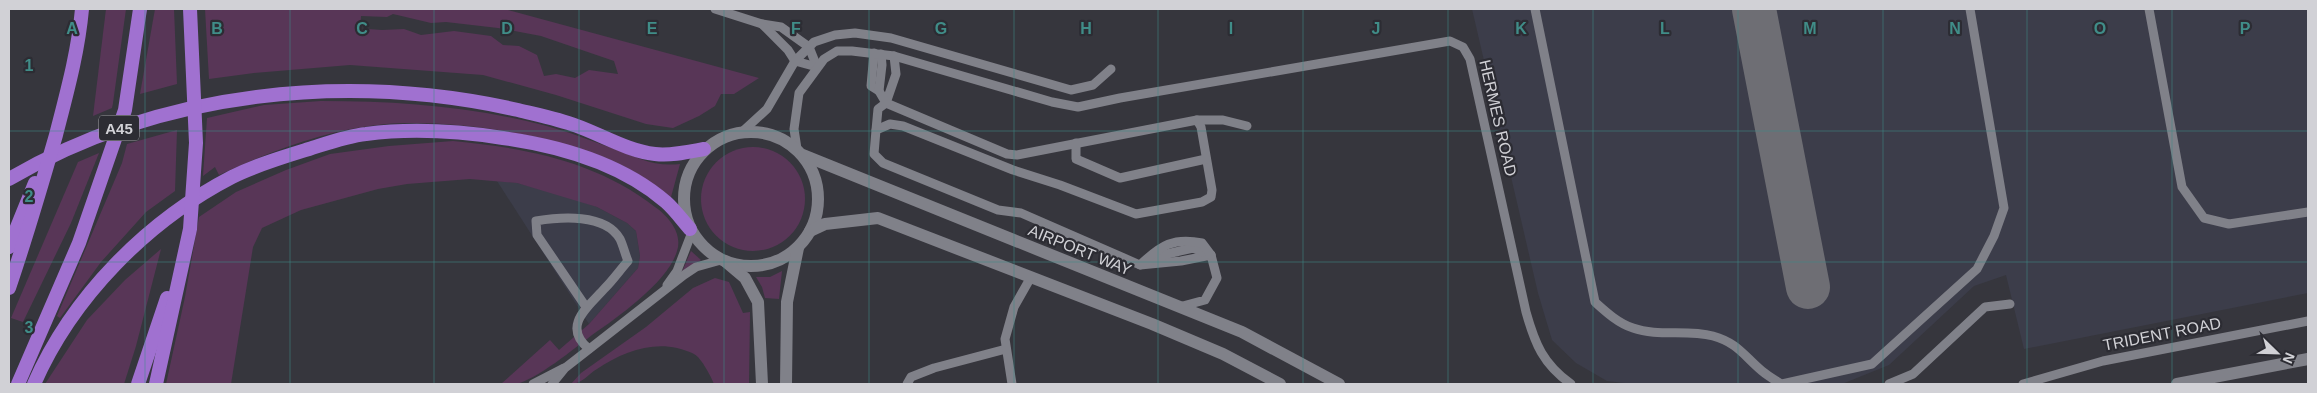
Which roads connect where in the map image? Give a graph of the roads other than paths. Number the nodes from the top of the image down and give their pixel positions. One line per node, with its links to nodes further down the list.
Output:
1 (82, 9): 18 (highway)
2 (140, 9): 48 (highway, A45)
3 (190, 9): 29 (highway)
4 (715, 9): 8 (lane)
5 (1535, 9): 61 (lane)
6 (1970, 9): 61 (lane)
7 (2149, 9): 28 (lane)
8 (762, 24): 9 (lane); 12 (lane)
9 (809, 47): 12 (lane); 13 (lane); 14 (lane)
10 (877, 53): 11 (lane, HERMES ROAD); 13 (lane, HERMES ROAD); 15 (lane)
11 (894, 56): 15 (lane); 60 (lane, HERMES ROAD)
12 (795, 61): 13 (lane); 20 (lane)
13 (817, 67): 23 (lane, HERMES ROAD)
14 (1111, 69)
15 (886, 103): 19 (lane); 24 (lane)
16 (1197, 120): 17 (lane); 21 (lane); 25 (lane)
17 (1247, 126)
18 (57, 130): 32 (highway); 38 (highway)
19 (876, 130): 26 (lane); 36 (lane)
20 (743, 131): 22 (street); 23 (street)
21 (1076, 143): 24 (lane); 25 (lane)
22 (704, 150): 27 (highway); 30 (street)
23 (800, 152): 31 (street); 42 (street, AIRPORT WAY)
24 (1017, 155): 26 (lane)
25 (1206, 159): 26 (lane)
26 (1014, 170)
27 (10, 179)
28 (2308, 212)
29 (190, 229): 50 (highway); 51 (highway)
30 (691, 231): 35 (street); 39 (lane); 49 (highway)
31 (810, 232): 33 (street); 37 (street)
32 (9, 247)
33 (798, 248): 35 (street); 55 (street)
34 (1211, 255): 36 (lane); 36 (lane); 42 (lane)
35 (724, 261): 39 (lane); 54 (street)
36 (1140, 265)
37 (1031, 277): 45 (lane); 58 (street)
38 (9, 288)
39 (663, 292): 44 (lane)
40 (2010, 304): 62 (lane)
41 (586, 307): 41 (lane); 44 (lane)
42 (1179, 307): 59 (street, AIRPORT WAY)
43 (2308, 321): 63 (lane, TRIDENT ROAD)
44 (590, 349): 47 (lane)
45 (1006, 349): 56 (lane); 57 (lane)
46 (2308, 358): 64 (street)
47 (565, 368): 52 (lane); 53 (lane)
48 (18, 384)
49 (34, 384)
50 (138, 384)
51 (156, 384)
52 (533, 384)
53 (552, 384)
54 (762, 384)
55 (786, 384)
56 (907, 384)
57 (1012, 384)
58 (1280, 384)
59 (1339, 384)
60 (1571, 384)
61 (1781, 384)
62 (1889, 384)
63 (2024, 384)
64 (2177, 384)

